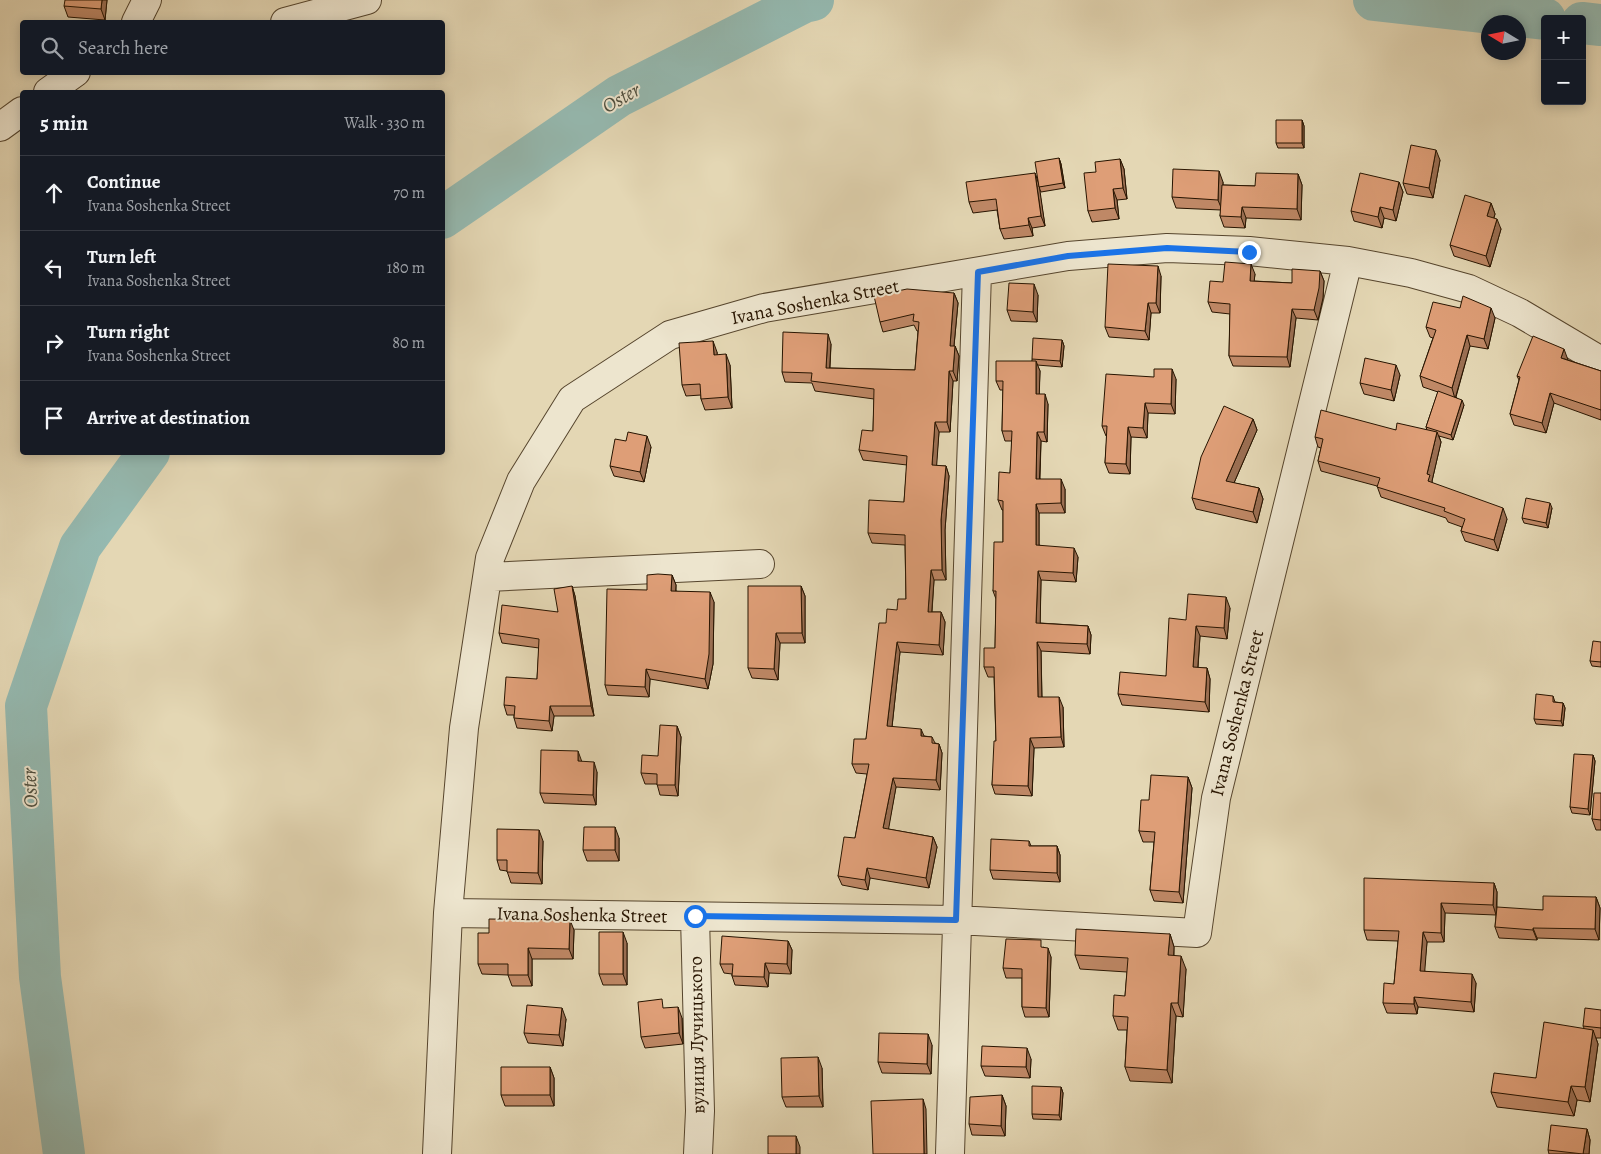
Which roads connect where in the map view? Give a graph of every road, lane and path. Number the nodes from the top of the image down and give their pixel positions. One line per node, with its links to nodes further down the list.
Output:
1 (147, 0): 3 (street)
2 (367, 0): 4 (street)
3 (137, 20)
4 (292, 20)
5 (72, 75): 6 (street)
6 (51, 90)
7 (20, 112): 8 (street)
8 (0, 126)
9 (1348, 261): 10 (street, Ivana Soshenka Street); 11 (street, Ivana Soshenka Street); 16 (street, Ivana Soshenka Street)
10 (978, 272): 13 (street, Ivana Soshenka Street); 16 (street)
11 (1601, 361)
12 (760, 564): 13 (street)
13 (488, 577): 14 (street, Ivana Soshenka Street)
14 (448, 913): 15 (street, Ivana Soshenka Street); 17 (street, Ivana Soshenka Street)
15 (695, 916): 16 (street, Ivana Soshenka Street); 18 (street, вулиця Лучицького)
16 (956, 920): 19 (street)
17 (437, 1154)
18 (698, 1154)
19 (950, 1154)

